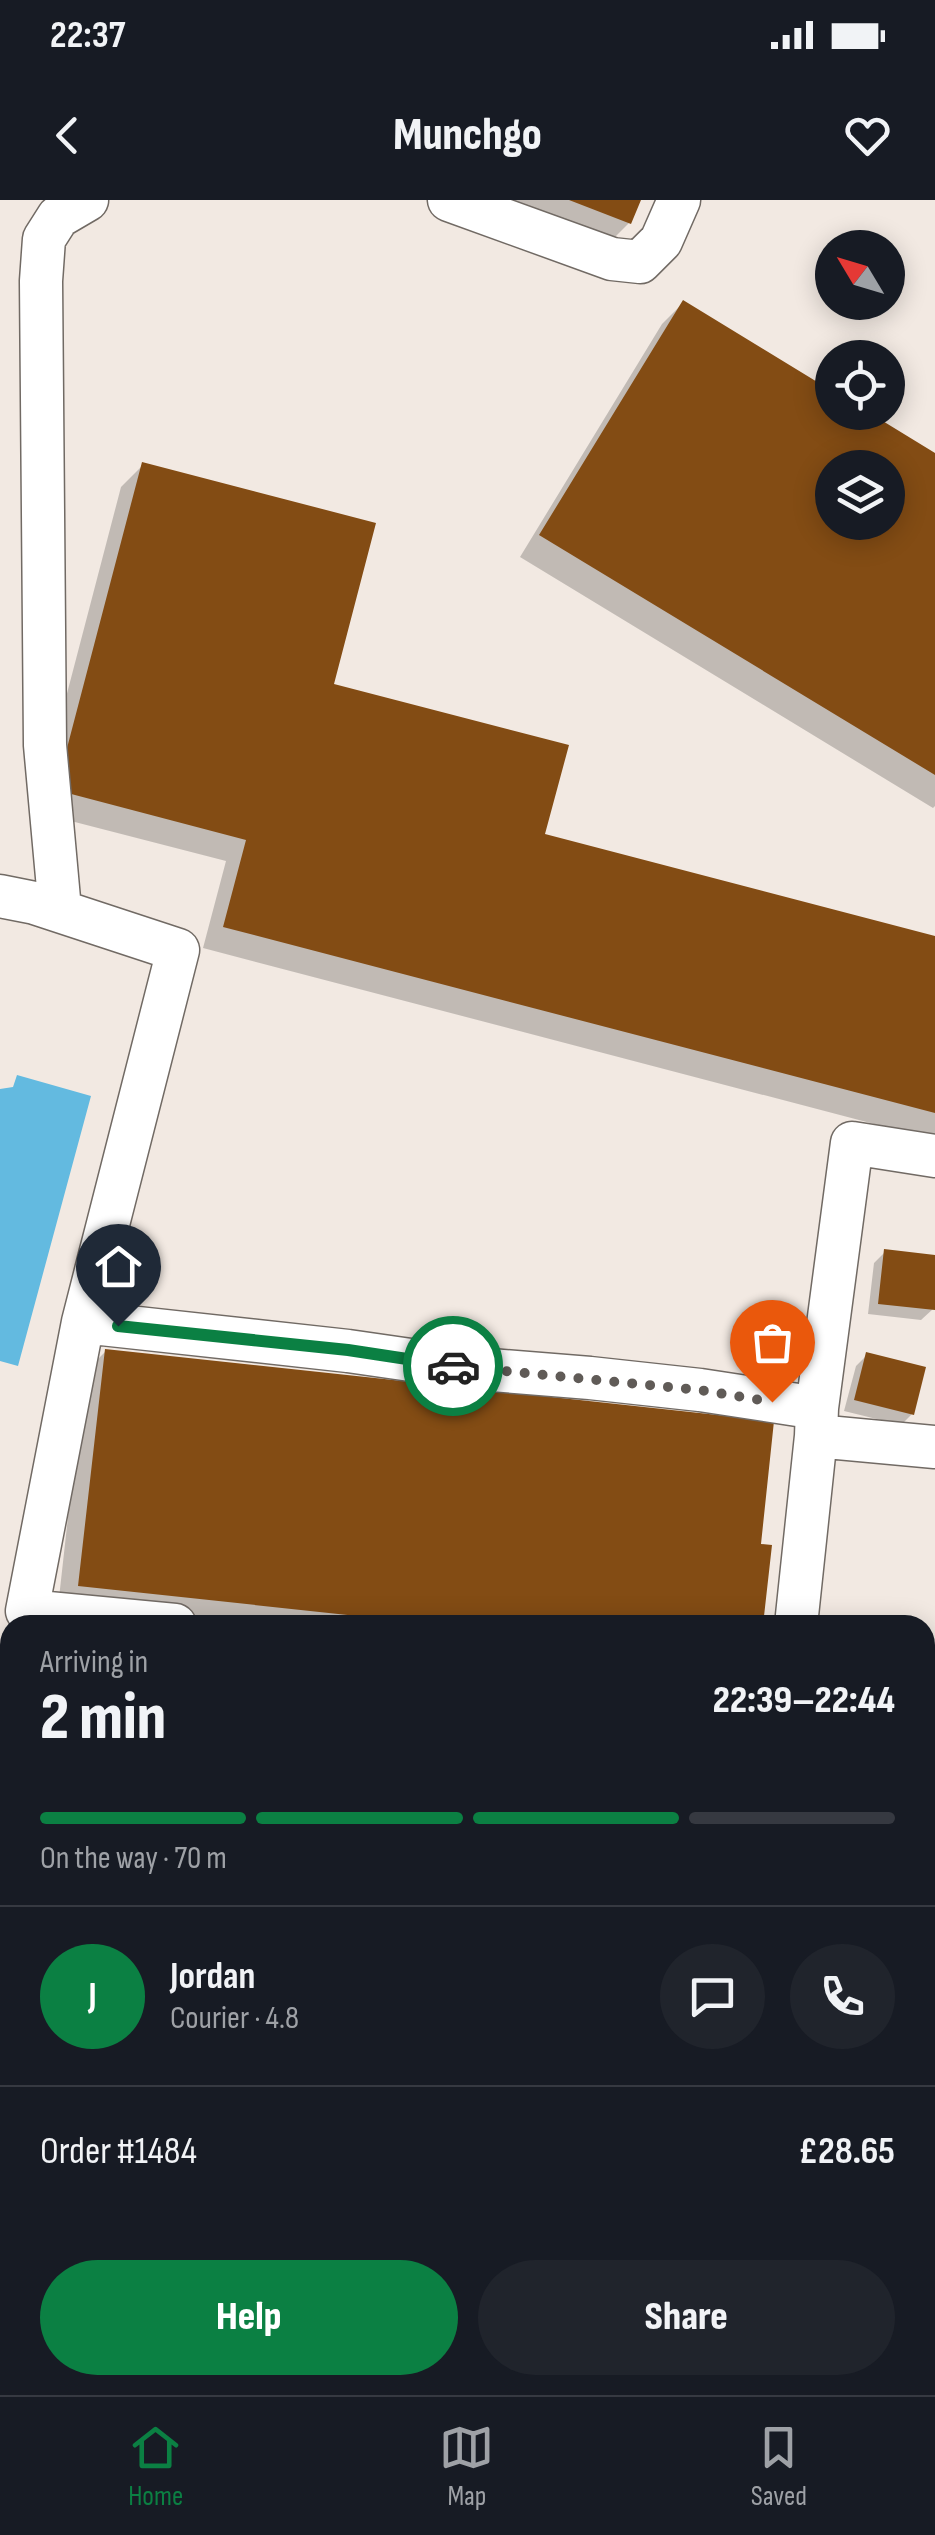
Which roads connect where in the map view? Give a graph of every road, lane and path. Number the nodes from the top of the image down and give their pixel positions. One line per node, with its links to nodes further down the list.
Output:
1 (86, 200): 5 (lane)
2 (450, 200): 3 (lane)
3 (679, 200)
4 (0, 896): 5 (lane)
5 (60, 910): 7 (lane)
6 (935, 1156): 8 (lane)
7 (83, 1322): 8 (lane); 10 (lane)
8 (817, 1422): 9 (lane); 11 (lane)
9 (935, 1447)
10 (69, 1615)
11 (797, 1615)

